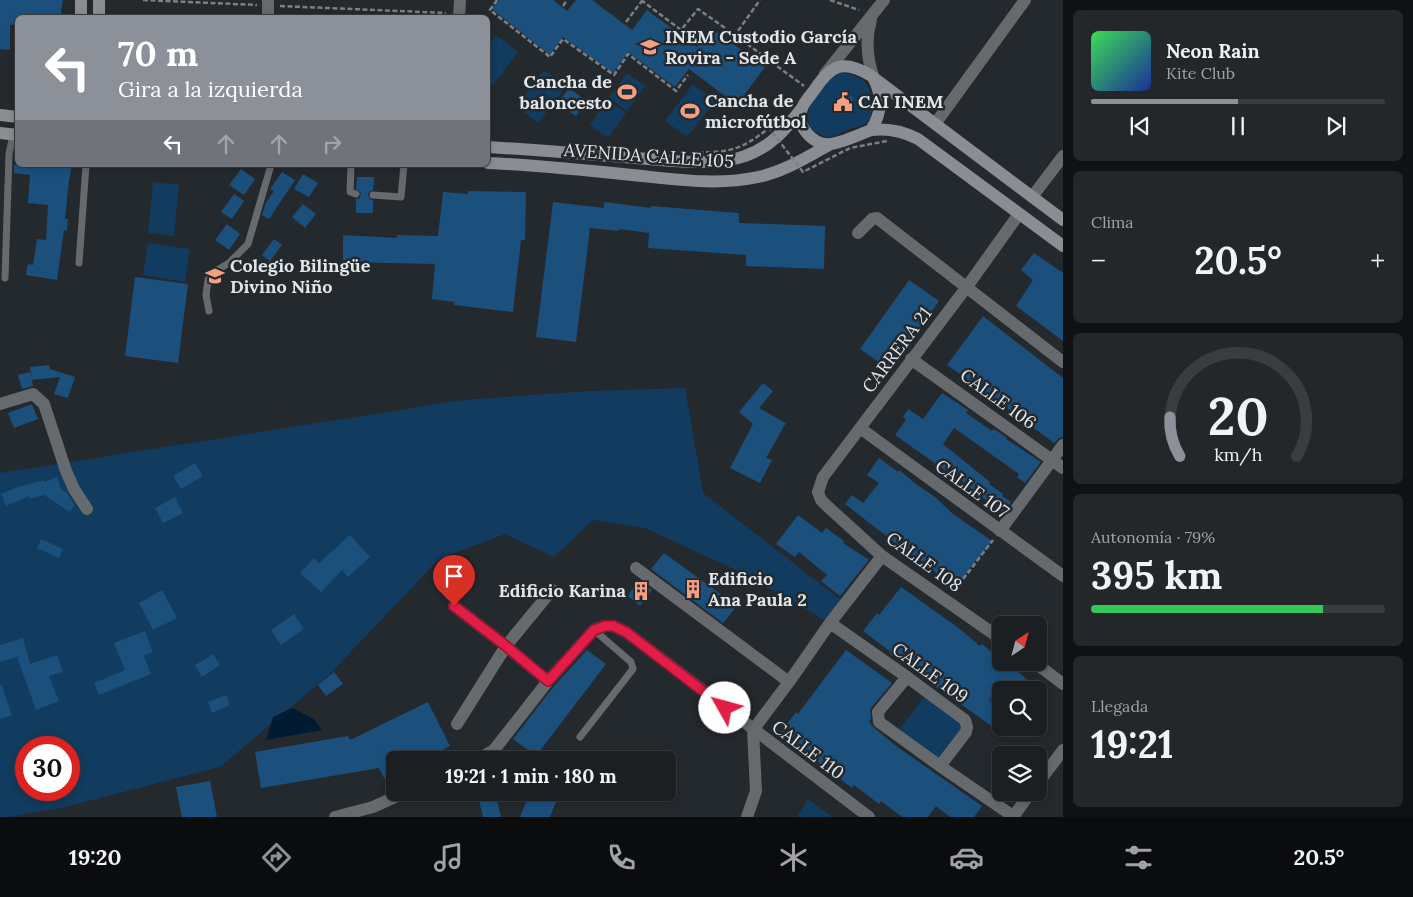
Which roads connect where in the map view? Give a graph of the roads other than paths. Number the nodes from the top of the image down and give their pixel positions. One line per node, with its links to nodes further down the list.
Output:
1 (81, 0): 6 (main road)
2 (99, 0): 7 (main road)
3 (460, 0): 8 (street)
4 (884, 0): 9 (street)
5 (1025, 0): 15 (street)
6 (81, 15)
7 (99, 15)
8 (459, 15)
9 (872, 15): 10 (street); 11 (street)
10 (825, 74): 11 (main road); 12 (main road)
11 (874, 79): 15 (main road); 16 (main road)
12 (802, 108): 19 (main road); 20 (main road, AVENIDA CALLE 105)
13 (0, 115): 14 (main road)
14 (15, 118)
15 (935, 124): 29 (main road)
16 (871, 130): 19 (main road); 30 (main road)
17 (0, 133): 18 (main road)
18 (15, 135): 35 (lane)
19 (831, 144): 22 (main road, AVENIDA CALLE 105)
20 (490, 147)
21 (1063, 156): 29 (street)
22 (490, 163)
23 (86, 167): 34 (lane)
24 (270, 167): 37 (lane)
25 (351, 167): 27 (lane)
26 (404, 167): 28 (lane)
27 (356, 194)
28 (373, 195)
29 (1032, 197): 31 (main road)
30 (1019, 214): 33 (main road); 36 (street, CARRERA 21)
31 (1063, 220)
32 (858, 233): 36 (street)
33 (1063, 246)
34 (79, 262)
35 (5, 278)
36 (966, 288): 38 (street, CARRERA 21); 39 (street)
37 (209, 311)
38 (911, 359): 41 (street, CARRERA 21); 43 (street, CALLE 106)
39 (1063, 362)
40 (0, 404): 45 (street)
41 (860, 428): 46 (street, CARRERA 21); 47 (street, CALLE 107)
42 (1063, 445): 43 (street)
43 (1052, 460): 44 (street, CALLE 106); 47 (street)
44 (1063, 468)
45 (87, 509)
46 (831, 509): 48 (street, CALLE 108)
47 (1000, 531): 50 (street, CALLE 107)
48 (882, 556): 53 (street); 55 (street, CALLE 108)
49 (636, 568): 60 (street)
50 (1063, 576)
51 (552, 590): 56 (street)
52 (454, 606): 56 (street)
53 (830, 623): 58 (street, CALLE 109); 60 (street)
54 (600, 628): 59 (street); 63 (street, CALLE 110); 64 (lane)
55 (992, 632)
56 (506, 646): 59 (street); 62 (street)
57 (1046, 671): 61 (street)
58 (907, 677): 67 (street, CALLE 109); 67 (street)
59 (548, 681): 66 (street)
60 (789, 682): 63 (street)
61 (1063, 684)
62 (457, 724)
63 (753, 730): 72 (street); 73 (street, CALLE 110)
64 (580, 736)
65 (1063, 750): 68 (street)
66 (492, 751)
67 (940, 766): 74 (street)
68 (1047, 771)
69 (386, 801): 71 (street)
70 (1025, 801): 74 (street)
71 (335, 817)
72 (747, 817)
73 (869, 817)
74 (1013, 817)

